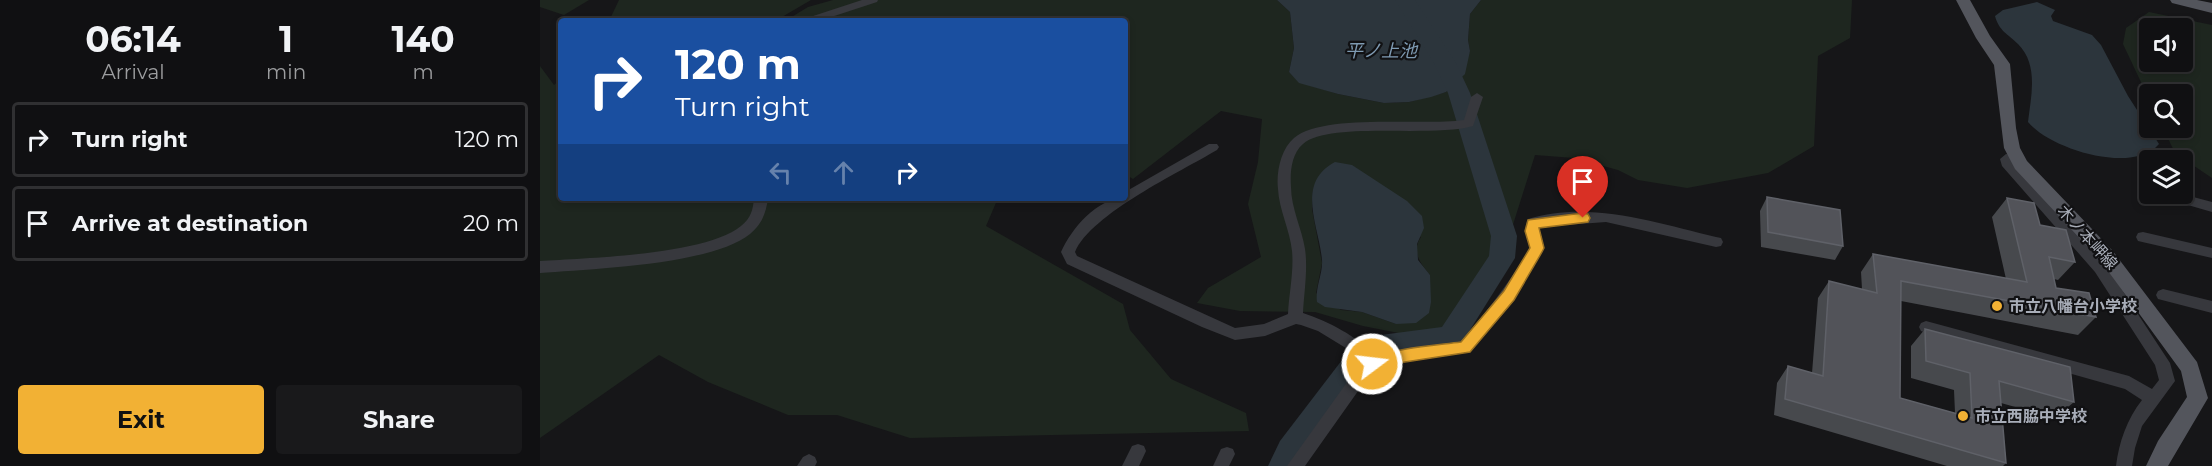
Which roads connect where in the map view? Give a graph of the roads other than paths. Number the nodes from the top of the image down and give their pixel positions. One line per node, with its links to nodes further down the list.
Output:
1 (873, 0): 5 (street)
2 (1963, 0): 8 (main road, 木ノ本岬線)
3 (2177, 0): 4 (main road)
4 (2212, 8)
5 (817, 18)
6 (1477, 97): 20 (street)
7 (1213, 147): 9 (street)
8 (2018, 159): 23 (main road, 木ノ本岬線); 24 (street)
9 (1128, 196)
10 (761, 201): 17 (street)
11 (1121, 201): 20 (street)
12 (2193, 201): 13 (street)
13 (2212, 207)
14 (2143, 237): 16 (street)
15 (1716, 242): 22 (street)
16 (2212, 253)
17 (540, 267)
18 (2163, 295): 19 (street)
19 (2212, 307)
20 (1295, 318): 22 (street)
21 (1926, 327): 24 (street)
22 (1372, 364): 27 (street)
23 (2205, 395): 29 (main road, 木ノ本岬線)
24 (2154, 399): 28 (street)
25 (1138, 451): 26 (street)
26 (1130, 466)
27 (1295, 466)
28 (2124, 466)
29 (2157, 466)

